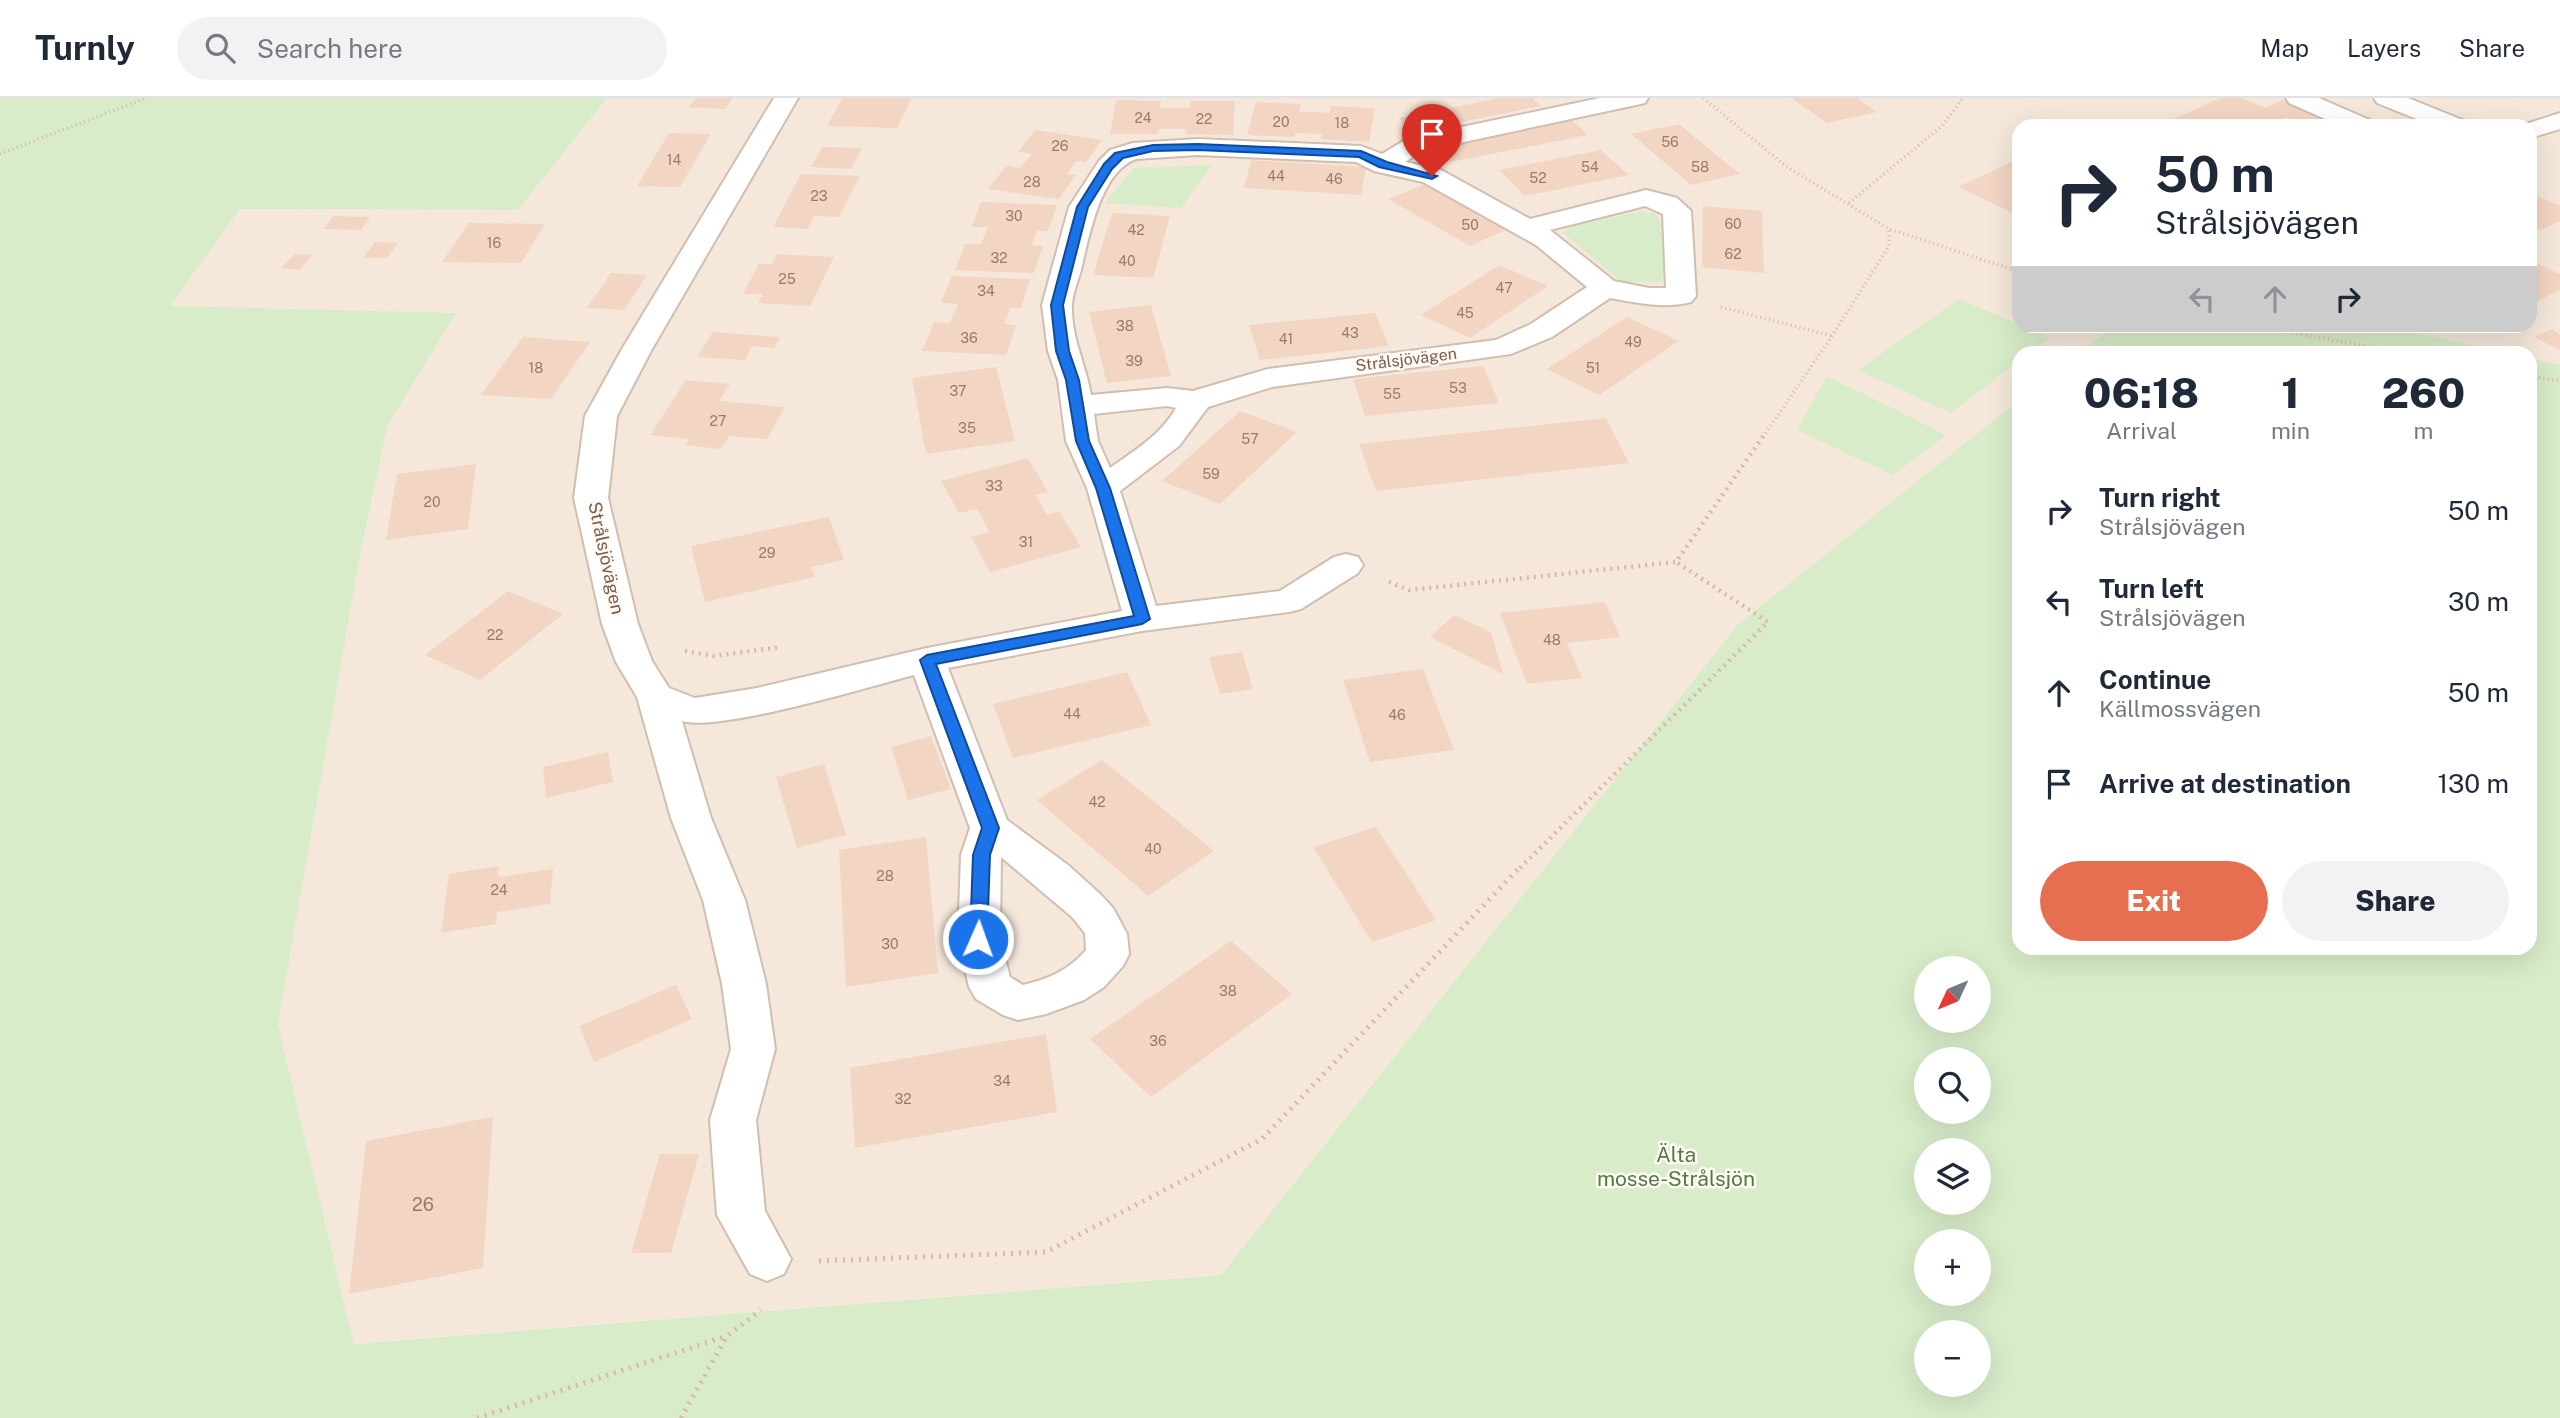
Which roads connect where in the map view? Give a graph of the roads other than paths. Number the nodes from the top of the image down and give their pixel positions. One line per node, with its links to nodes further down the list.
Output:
1 (786, 98): 18 (street, Strålsjövägen)
2 (1636, 98): 9 (street)
3 (2298, 98): 5 (street)
4 (2386, 98): 6 (street)
5 (2347, 119)
6 (2438, 119)
7 (2560, 121): 8 (street)
8 (2537, 128)
9 (1383, 164): 10 (street); 13 (street)
10 (1526, 228): 11 (street); 11 (street)
11 (1605, 288): 12 (street, Strålsjövägen)
12 (1195, 401): 13 (street, Strålsjövägen); 14 (street)
13 (1077, 406): 14 (street)
14 (1103, 488): 16 (street)
15 (1346, 565): 16 (street)
16 (1142, 619): 17 (street)
17 (927, 660): 18 (street); 19 (street)
18 (656, 697): 20 (street, Strålsjövägen)
19 (990, 828)
20 (767, 1259)

